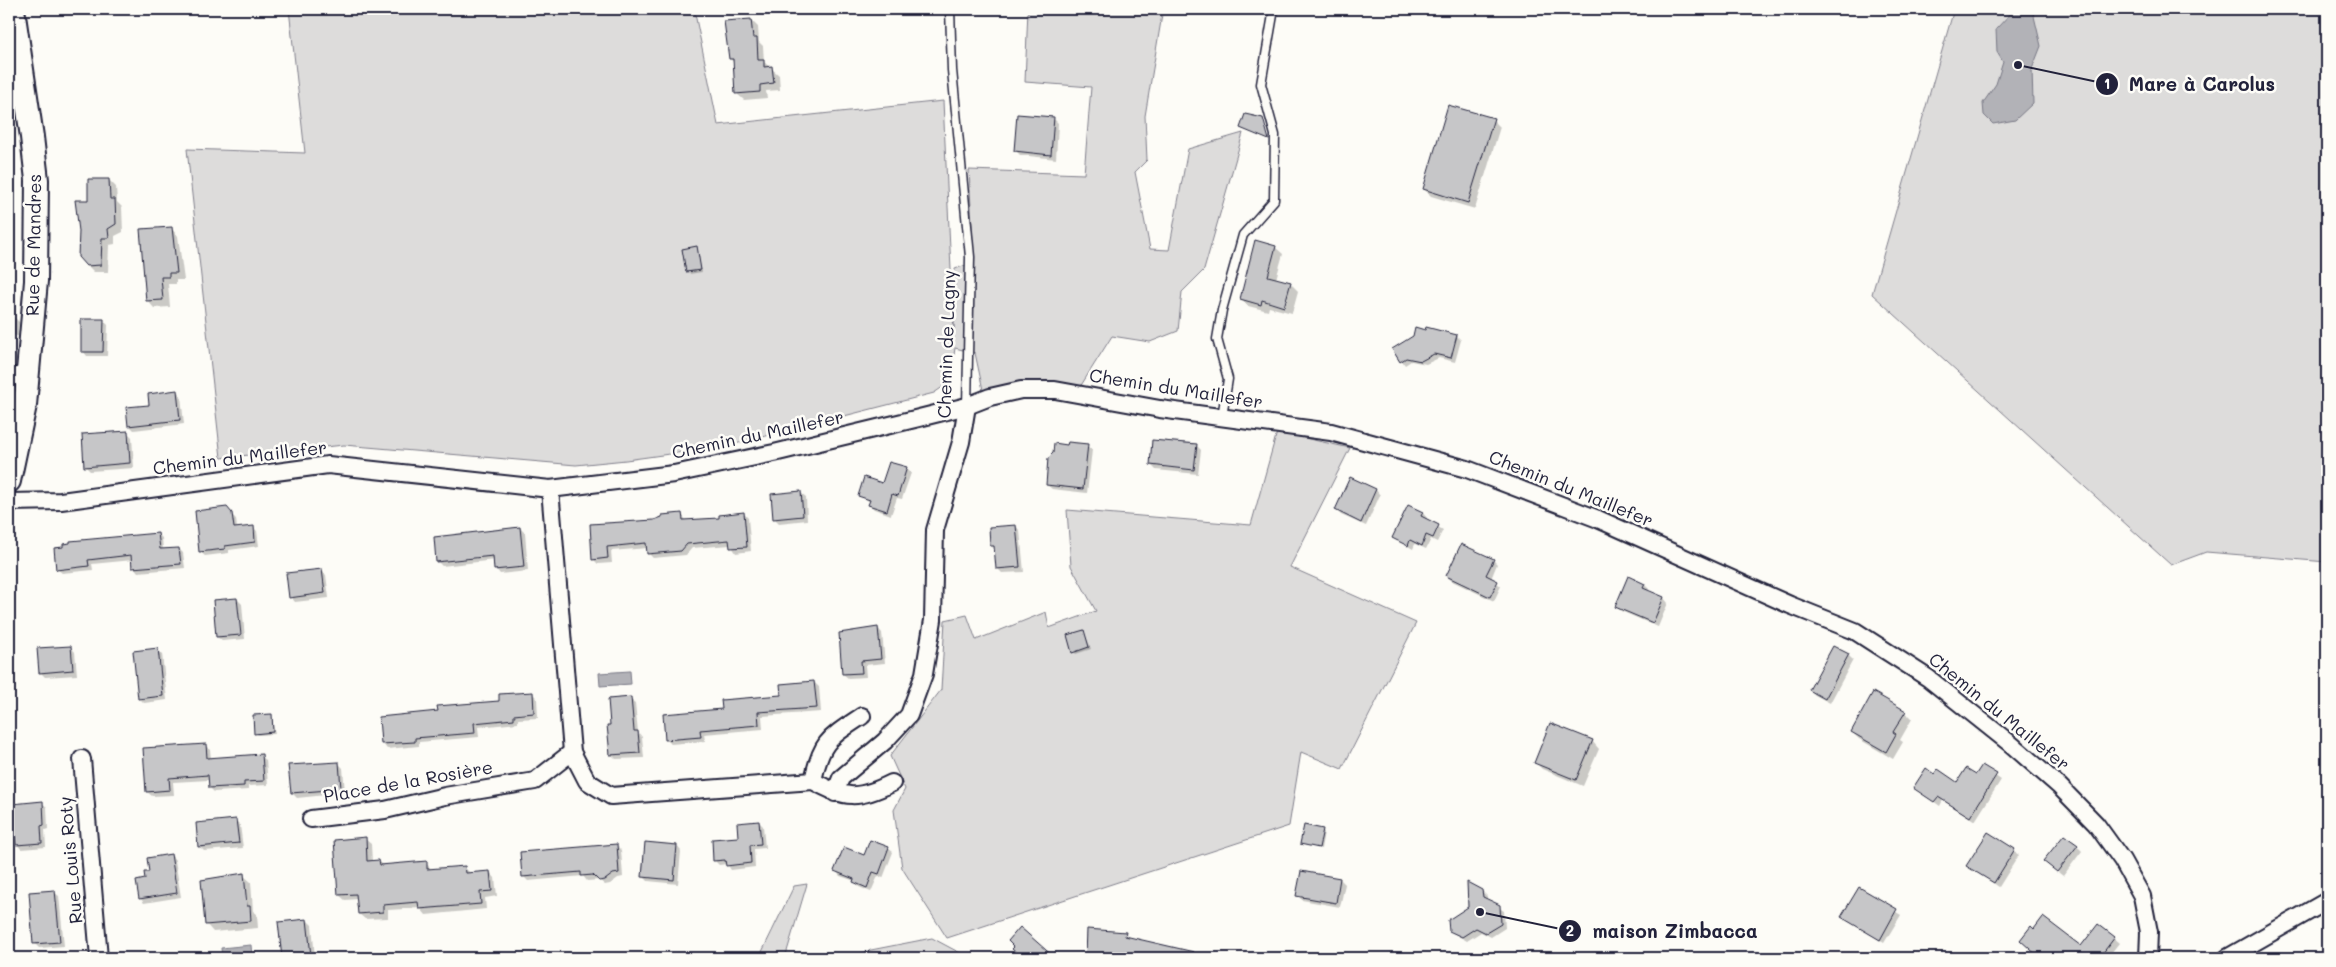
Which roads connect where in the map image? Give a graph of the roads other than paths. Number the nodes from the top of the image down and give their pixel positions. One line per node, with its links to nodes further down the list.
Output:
1 (13, 9): 4 (street, Rue de Mandres)
2 (950, 9): 5 (lane, Chemin de Lagny)
3 (1274, 9): 6 (lane)
4 (19, 375): 7 (street, Rue de Mandres)
5 (967, 406): 6 (street, Chemin du Maillefer); 8 (street, Chemin du Maillefer); 15 (street, Chemin de Lagny)
6 (1222, 417): 19 (street, Chemin du Maillefer)
7 (9, 481)
8 (550, 489): 9 (street, Chemin du Maillefer); 11 (street)
9 (9, 502)
10 (862, 716): 13 (street)
11 (572, 752): 13 (street); 16 (street, Place de la Rosière)
12 (82, 759): 18 (street, Rue Louis Roty)
13 (813, 781): 15 (street)
14 (892, 783): 15 (street)
15 (835, 793)
16 (311, 819)
17 (2327, 901): 20 (street)
18 (99, 958)
19 (2148, 958)
20 (2227, 958)

